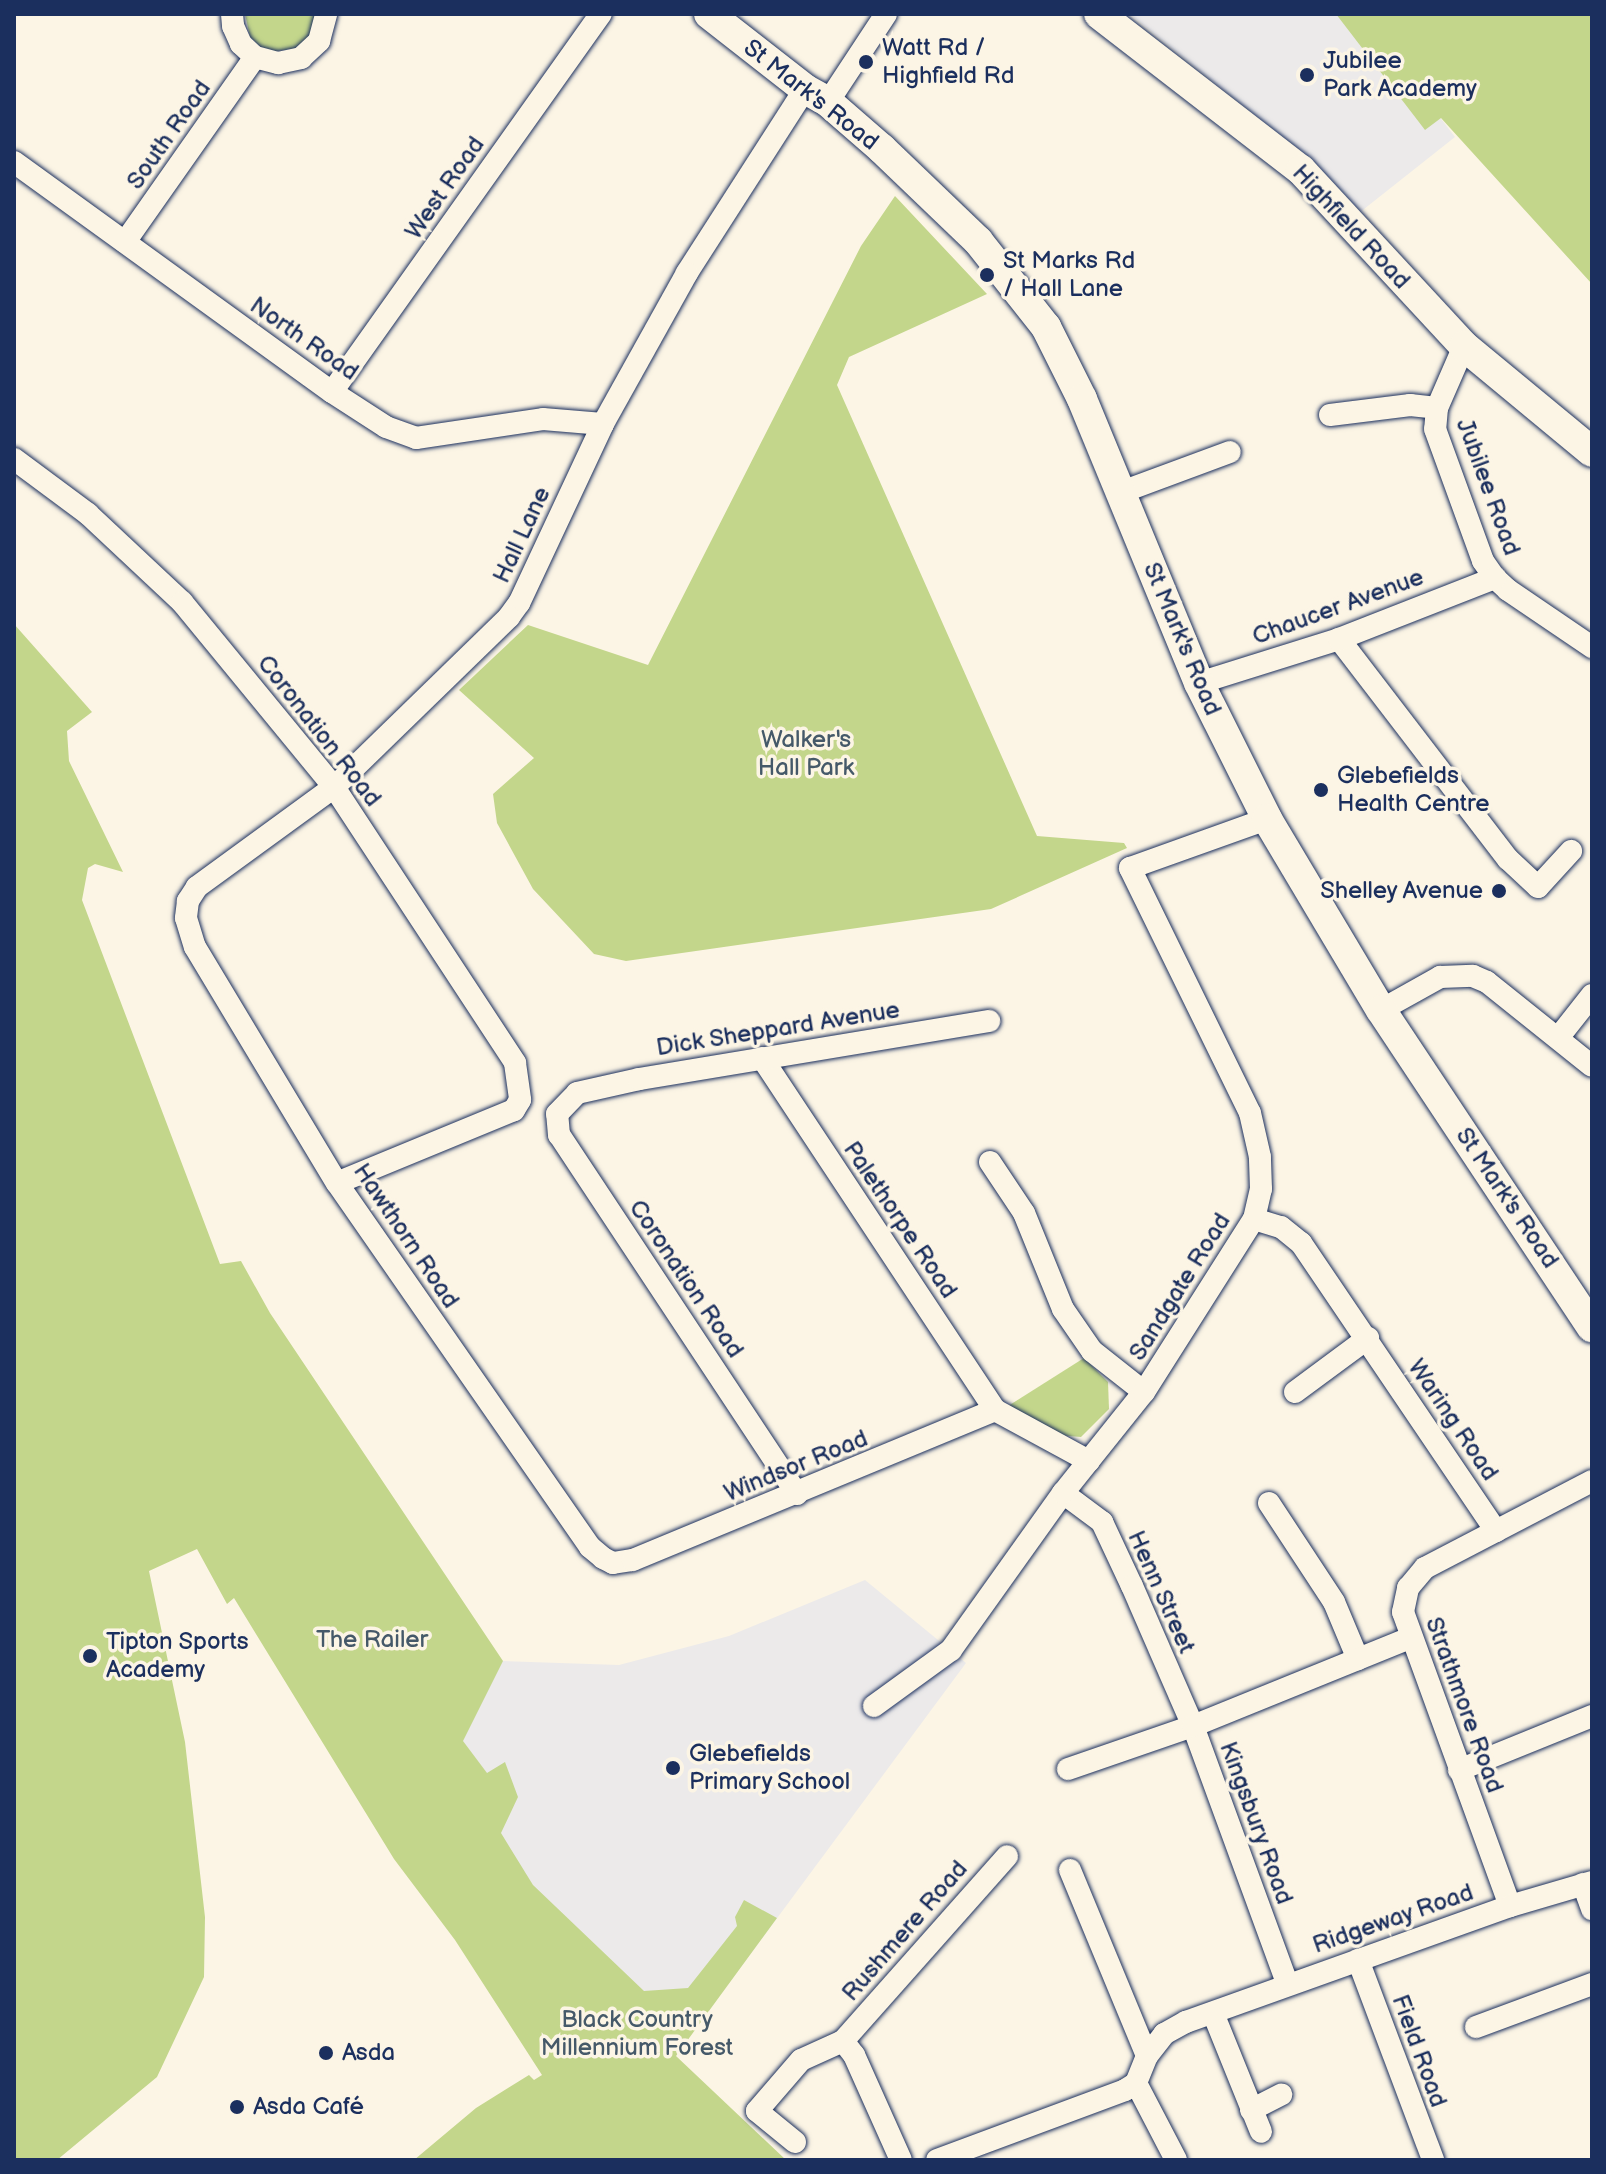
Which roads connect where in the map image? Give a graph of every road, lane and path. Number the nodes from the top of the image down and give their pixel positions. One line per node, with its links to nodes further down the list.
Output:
1 (232, 14): 7 (street)
2 (326, 14): 7 (street)
3 (601, 14): 12 (street, West Road)
4 (709, 14): 8 (street, St Mark's Road)
5 (886, 14): 8 (street, Hall Lane)
6 (1099, 14): 11 (street, Highfield Road)
7 (255, 57): 10 (street, South Road)
8 (816, 95): 15 (street, Hall Lane); 19 (street, St Mark's Road)
9 (14, 162): 10 (street, North Road)
10 (125, 242): 12 (street, North Road)
11 (1464, 346): 13 (street, Jubilee Road); 17 (street, Highfield Road)
12 (332, 392): 15 (street, North Road)
13 (1437, 408): 14 (street); 20 (street, Jubilee Road)
14 (1330, 415)
15 (603, 424): 24 (street, Hall Lane)
16 (1230, 452): 19 (street)
17 (1592, 452)
18 (14, 459): 24 (street, Coronation Road)
19 (1119, 493): 23 (street, St Mark's Road)
20 (1495, 578): 21 (street, Chaucer Avenue); 22 (street, Jubilee Road)
21 (1339, 639): 23 (street, Chaucer Avenue); 26 (street)
22 (1592, 647)
23 (1199, 683): 25 (street, St Mark's Road)
24 (334, 787): 27 (street, Hall Lane); 36 (street, Coronation Road)
25 (1267, 819): 29 (street, St Mark's Road); 37 (street, Sandgate Road)
26 (1571, 851)
27 (186, 918): 36 (street, Hawthorn Road)
28 (1592, 995): 31 (street)
29 (1381, 1010): 31 (street); 38 (street, St Mark's Road)
30 (989, 1021): 32 (street, Dick Sheppard Avenue)
31 (1558, 1038): 33 (street)
32 (762, 1058): 34 (street, Dick Sheppard Avenue); 42 (street, Palethorpe Road)
33 (1592, 1066)
34 (577, 1093): 46 (street, Coronation Road)
35 (990, 1162): 40 (street)
36 (337, 1183): 49 (street, Hawthorn Road)
37 (1254, 1219): 39 (street, Waring Road); 40 (street, Sandgate Road)
38 (1592, 1327)
39 (1368, 1338): 41 (street); 48 (street, Waring Road)
40 (1144, 1392): 43 (street, Sandgate Road)
41 (1295, 1392)
42 (995, 1410): 43 (street); 46 (street, Windsor Road)
43 (1089, 1461): 45 (street, Sandgate Road)
44 (1592, 1481): 48 (street, Strathmore Road)
45 (1063, 1493): 52 (street, Sandgate Road); 54 (street, Henn Street)
46 (797, 1494): 49 (street, Windsor Road)
47 (1269, 1503): 51 (street)
48 (1496, 1531): 50 (street, Strathmore Road)
49 (613, 1563)
50 (1410, 1638): 51 (street, Kingsbury Road); 56 (street, Strathmore Road)
51 (1358, 1659): 54 (street, Kingsbury Road)
52 (874, 1706)
53 (1592, 1716): 56 (street)
54 (1193, 1726): 55 (street, Kingsbury Road); 63 (street, Kingsbury Road)
55 (1068, 1769)
56 (1459, 1770): 60 (street, Strathmore Road)
57 (1007, 1856): 67 (street, Rushmere Road)
58 (1070, 1870): 68 (street)
59 (1588, 1883): 60 (street, Ridgeway Road); 61 (street)
60 (1510, 1906): 62 (street, Ridgeway Road)
61 (1592, 1909)
62 (1358, 1960): 63 (street, Ridgeway Road); 77 (street, Field Road)
63 (1287, 1983): 65 (street, Ridgeway Road)
64 (1592, 1984): 66 (street)
65 (1213, 2013): 68 (street, Ridgeway Road); 71 (street)
66 (1476, 2027)
67 (843, 2041): 73 (street, Rushmere Road); 74 (street)
68 (1147, 2056): 69 (street, Ridgeway Road)
69 (1136, 2083): 75 (street); 76 (street)
70 (1281, 2095): 71 (street)
71 (1251, 2110): 72 (street)
72 (1261, 2132)
73 (795, 2142)
74 (901, 2160)
75 (937, 2160)
76 (1176, 2160)
77 (1433, 2160)

